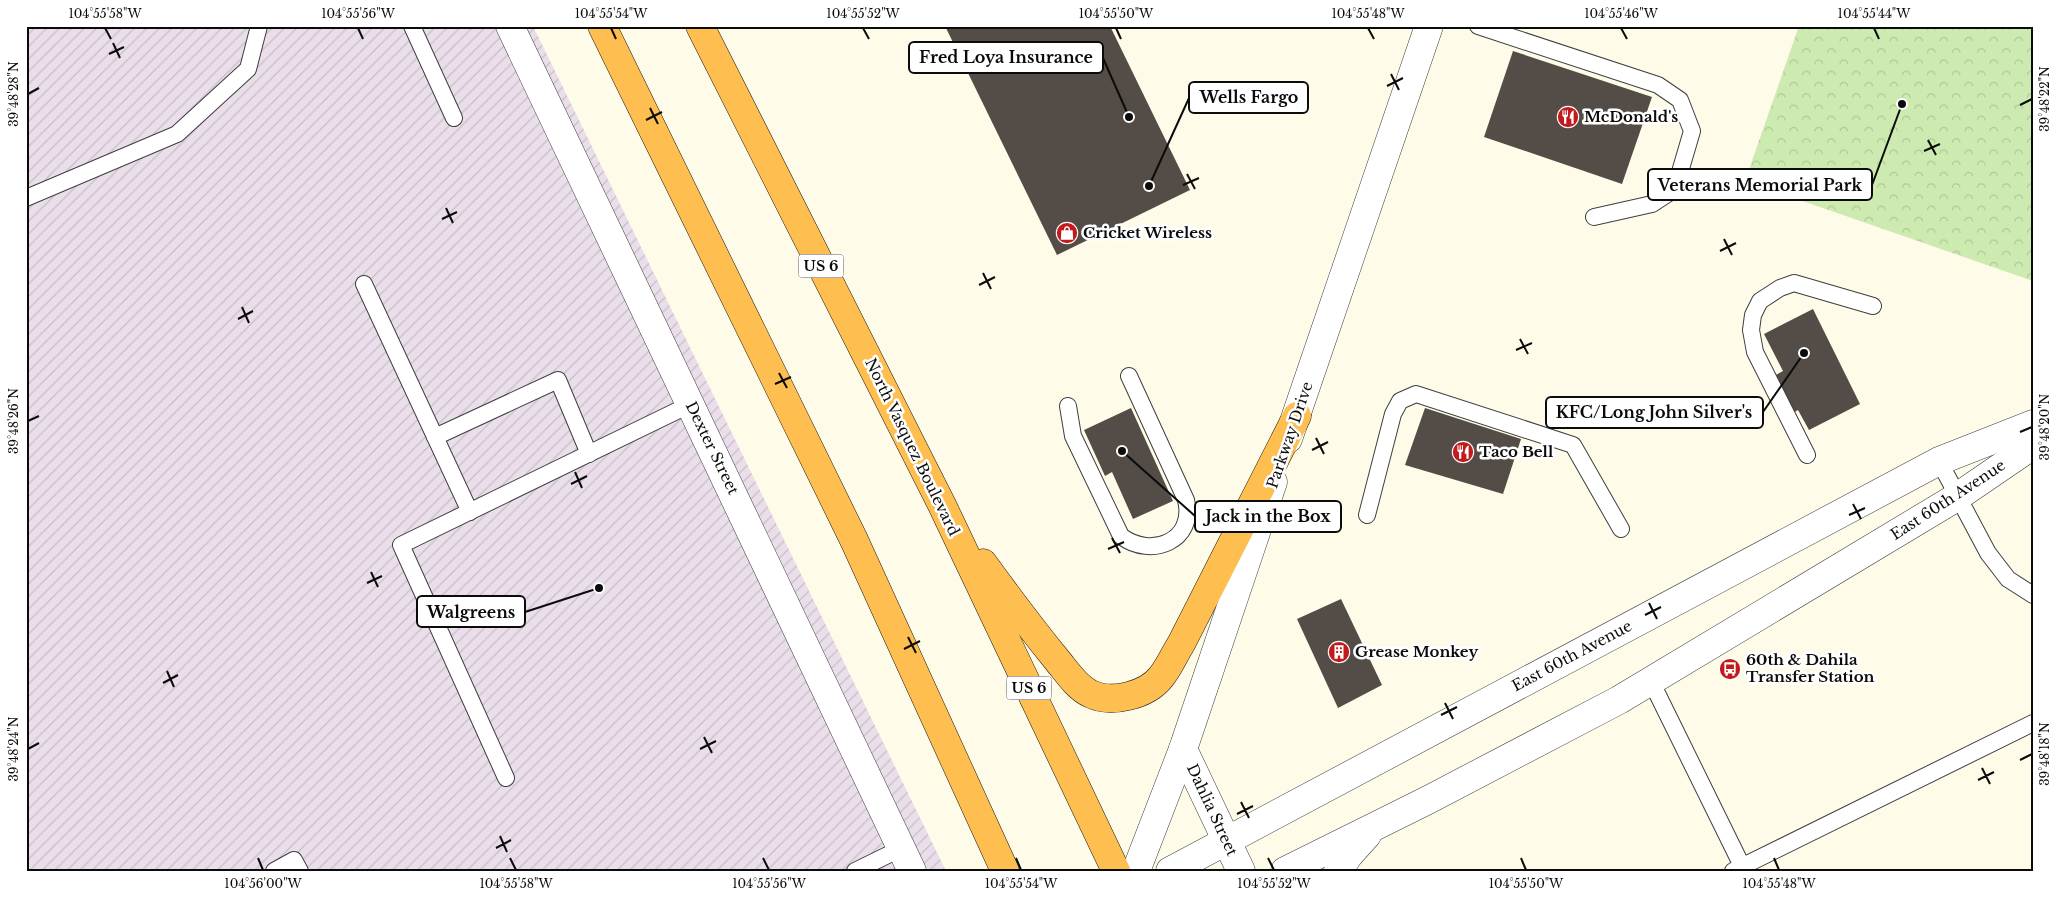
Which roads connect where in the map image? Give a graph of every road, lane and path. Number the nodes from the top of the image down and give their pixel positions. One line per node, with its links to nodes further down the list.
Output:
1 (259, 26): 9 (lane)
2 (412, 26): 8 (lane)
3 (510, 26): 14 (street, Dexter Street)
4 (602, 26): 40 (highway)
5 (700, 26): 24 (highway, North Vasquez Boulevard / US 6)
6 (1428, 26): 16 (street, Parkway Drive)
7 (1478, 26): 10 (lane)
8 (454, 118)
9 (26, 198)
10 (1594, 217)
11 (364, 284): 18 (lane)
12 (1873, 306): 21 (lane)
13 (1129, 376): 15 (lane)
14 (691, 404): 20 (lane); 35 (street, Dexter Street)
15 (1068, 406)
16 (1296, 416): 24 (highway); 31 (street, Parkway Drive)
17 (2033, 424): 22 (street, East 60th Avenue)
18 (435, 437): 20 (lane); 25 (lane)
19 (2033, 445): 23 (street, East 60th Avenue)
20 (589, 454): 25 (lane)
21 (1807, 455)
22 (1939, 461): 23 (lane); 34 (street, East 60th Avenue)
23 (1957, 497): 28 (lane); 29 (street, East 60th Avenue)
24 (942, 505): 41 (highway, North Vasquez Boulevard / US 6)
25 (470, 512): 32 (lane)
26 (1367, 515): 27 (lane)
27 (1621, 529)
28 (2033, 595)
29 (1651, 681): 33 (street, East 60th Avenue); 36 (lane)
30 (2033, 723): 36 (lane)
31 (1183, 749): 34 (street, Dahlia Street); 42 (street, Parkway Drive)
32 (506, 778)
33 (1377, 825): 45 (street, East 60th Avenue); 46 (street)
34 (1226, 840): 43 (street, East 60th Avenue); 44 (street, Dahlia Street)
35 (907, 859): 39 (lane)
36 (1738, 869)
37 (274, 871): 38 (lane)
38 (300, 871)
39 (855, 871)
40 (1005, 871)
41 (1116, 871)
42 (1136, 871)
43 (1170, 871)
44 (1240, 871)
45 (1285, 871)
46 (1338, 871)

